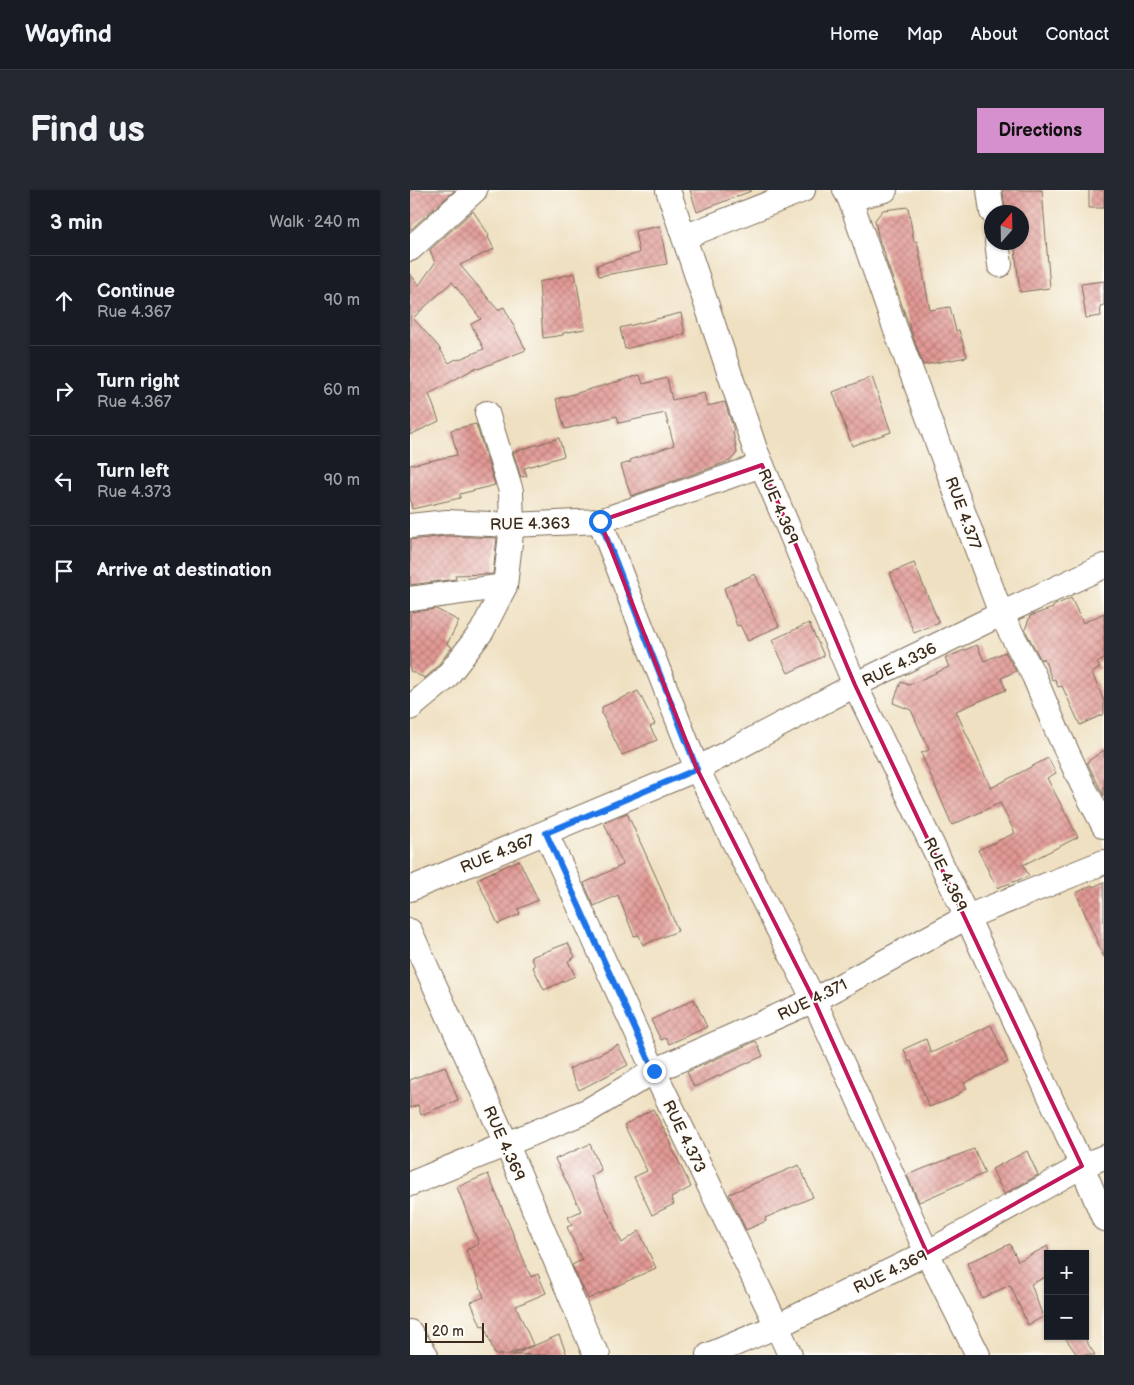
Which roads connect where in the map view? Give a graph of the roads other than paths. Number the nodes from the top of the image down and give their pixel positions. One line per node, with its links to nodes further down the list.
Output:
1 (475, 190): 9 (street)
2 (668, 190): 8 (street, RUE 4.369)
3 (803, 190): 8 (street)
4 (885, 190): 6 (street)
5 (989, 190): 7 (street)
6 (847, 194): 18 (street, RUE 4.377)
7 (991, 205)
8 (684, 237): 11 (street, RUE 4.369)
9 (410, 249)
10 (487, 413): 13 (street)
11 (762, 465): 12 (street, RUE 4.363); 19 (street, RUE 4.369)
12 (600, 521): 13 (street, RUE 4.363); 21 (street)
13 (512, 525): 14 (street, RUE 4.363); 16 (street)
14 (410, 526)
15 (1104, 566): 18 (street, RUE 4.336)
16 (504, 586): 17 (street); 20 (street)
17 (410, 599)
18 (1002, 614): 19 (street, RUE 4.336); 22 (street, RUE 4.377)
19 (855, 685): 21 (street, RUE 4.336); 26 (street, RUE 4.369)
20 (410, 708)
21 (697, 769): 23 (street, RUE 4.367); 28 (street)
22 (1104, 826)
23 (546, 833): 25 (street, RUE 4.367); 29 (street, RUE 4.373)
24 (1104, 862): 26 (street, RUE 4.371)
25 (410, 889)
26 (967, 917): 28 (street, RUE 4.371); 32 (street, RUE 4.369)
27 (410, 931): 30 (street, RUE 4.369)
28 (814, 1000): 29 (street, RUE 4.371); 35 (street)
29 (654, 1071): 30 (street, RUE 4.371); 36 (street, RUE 4.373)
30 (507, 1145): 33 (street, RUE 4.371); 39 (street, RUE 4.369)
31 (1104, 1157): 32 (street)
32 (1082, 1166): 34 (street); 35 (street, RUE 4.369)
33 (410, 1184)
34 (1104, 1219)
35 (927, 1253): 36 (street, RUE 4.369); 42 (street)
36 (777, 1326): 40 (street, RUE 4.369); 41 (street, RUE 4.373)
37 (410, 1332): 38 (street)
38 (426, 1355)
39 (598, 1355)
40 (709, 1355)
41 (790, 1355)
42 (978, 1355)

